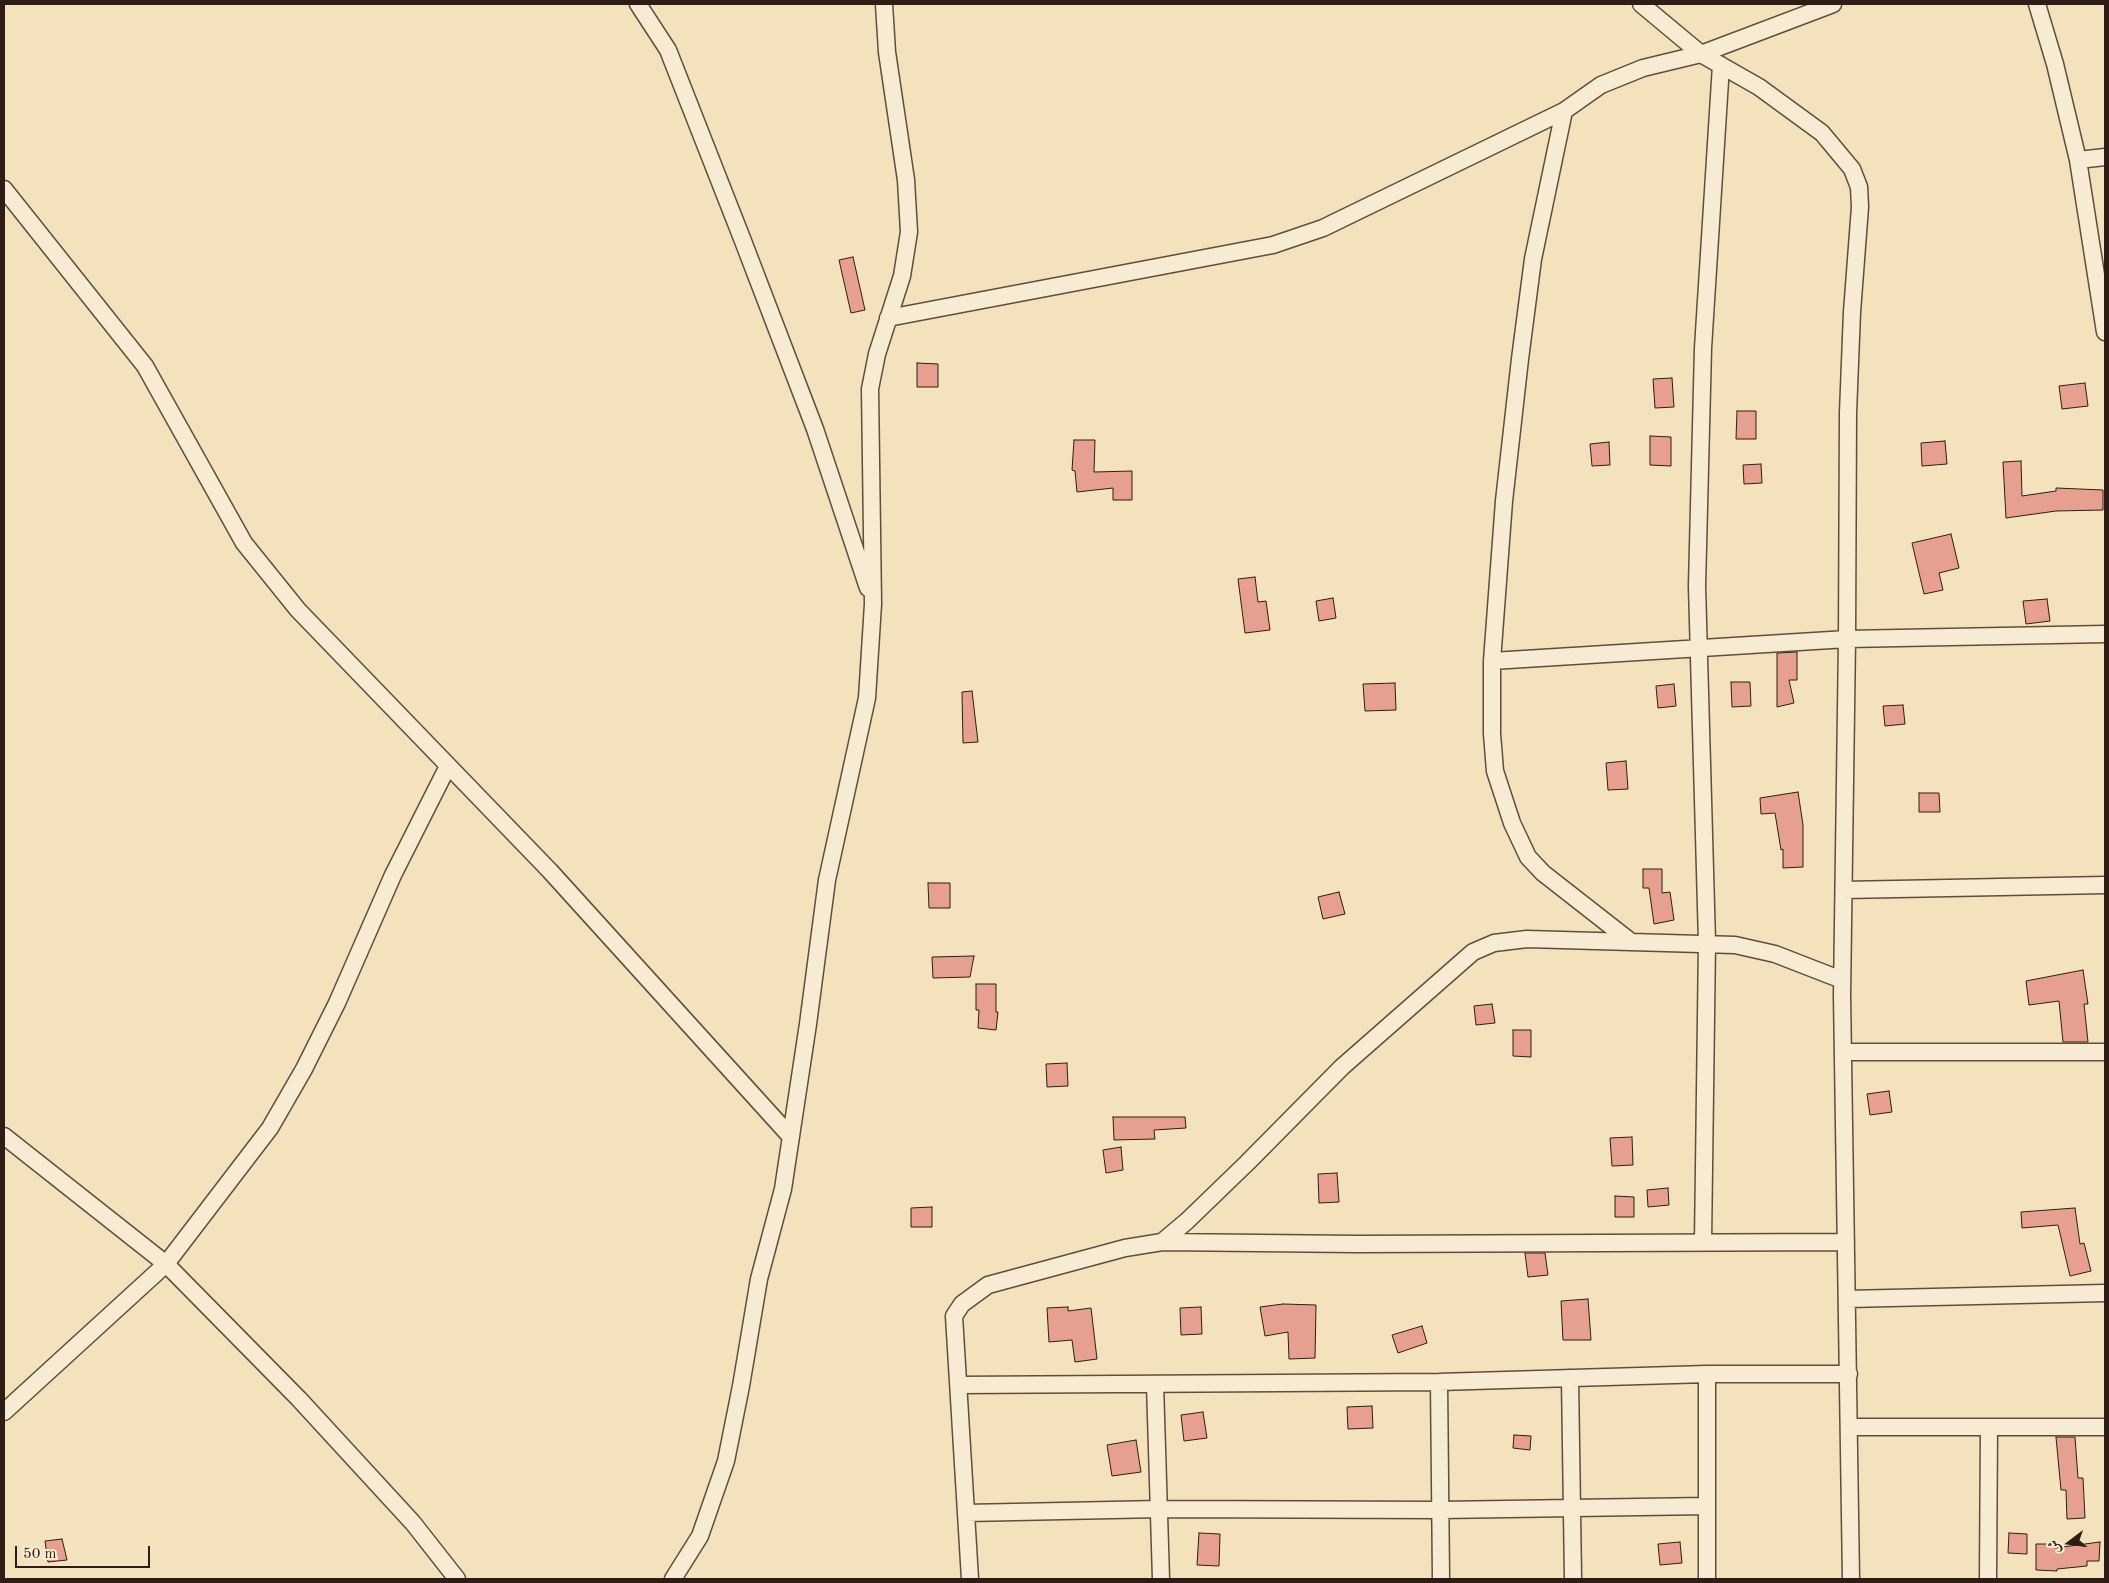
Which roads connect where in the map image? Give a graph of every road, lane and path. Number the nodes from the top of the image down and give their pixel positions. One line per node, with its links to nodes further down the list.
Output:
1 (638, 4): 14 (street)
2 (884, 4): 12 (street)
3 (1641, 4): 6 (street)
4 (1833, 4): 6 (street)
5 (2037, 4): 10 (street)
6 (1701, 54): 7 (street); 8 (street)
7 (1721, 66): 16 (street); 17 (street)
8 (1564, 112): 12 (street); 18 (street)
9 (2105, 157): 10 (street)
10 (2078, 160): 13 (street)
11 (4, 189): 19 (street)
12 (888, 318): 14 (street)
13 (2105, 332)
14 (873, 604): 28 (street)
15 (2105, 634): 16 (street)
16 (1847, 639): 17 (street); 21 (street)
17 (1699, 650): 18 (street); 23 (street)
18 (1492, 661): 22 (street)
19 (448, 766): 28 (street); 32 (street)
20 (2105, 885): 21 (street)
21 (1844, 890): 24 (street)
22 (1630, 941): 23 (street); 29 (street)
23 (1707, 942): 24 (street); 30 (street)
24 (1842, 980): 25 (street)
25 (1843, 1052): 26 (street); 31 (street)
26 (2105, 1052)
27 (4, 1136): 32 (street)
28 (791, 1137): 51 (street)
29 (1162, 1242): 30 (street); 40 (street)
30 (1703, 1242): 31 (street)
31 (1846, 1242): 34 (street)
32 (166, 1264): 41 (street); 50 (street)
33 (2105, 1293): 34 (street)
34 (1847, 1299): 36 (street)
35 (1707, 1374): 36 (street); 37 (street); 45 (street)
36 (1849, 1374): 42 (street)
37 (1570, 1378): 38 (street); 46 (street)
38 (1439, 1382): 39 (street); 48 (street)
39 (1155, 1384): 40 (street); 47 (street)
40 (959, 1385): 49 (street)
41 (4, 1412)
42 (1849, 1427): 43 (street); 57 (street)
43 (1989, 1427): 44 (street); 58 (street)
44 (2105, 1427)
45 (1706, 1506): 46 (street); 56 (street)
46 (1572, 1508): 48 (street); 55 (street)
47 (1160, 1509): 48 (street); 49 (street); 53 (street)
48 (1441, 1510): 54 (street)
49 (966, 1513): 52 (street)
50 (457, 1579)
51 (674, 1579)
52 (970, 1579)
53 (1161, 1579)
54 (1441, 1579)
55 (1573, 1579)
56 (1707, 1579)
57 (1851, 1579)
58 (1988, 1579)

